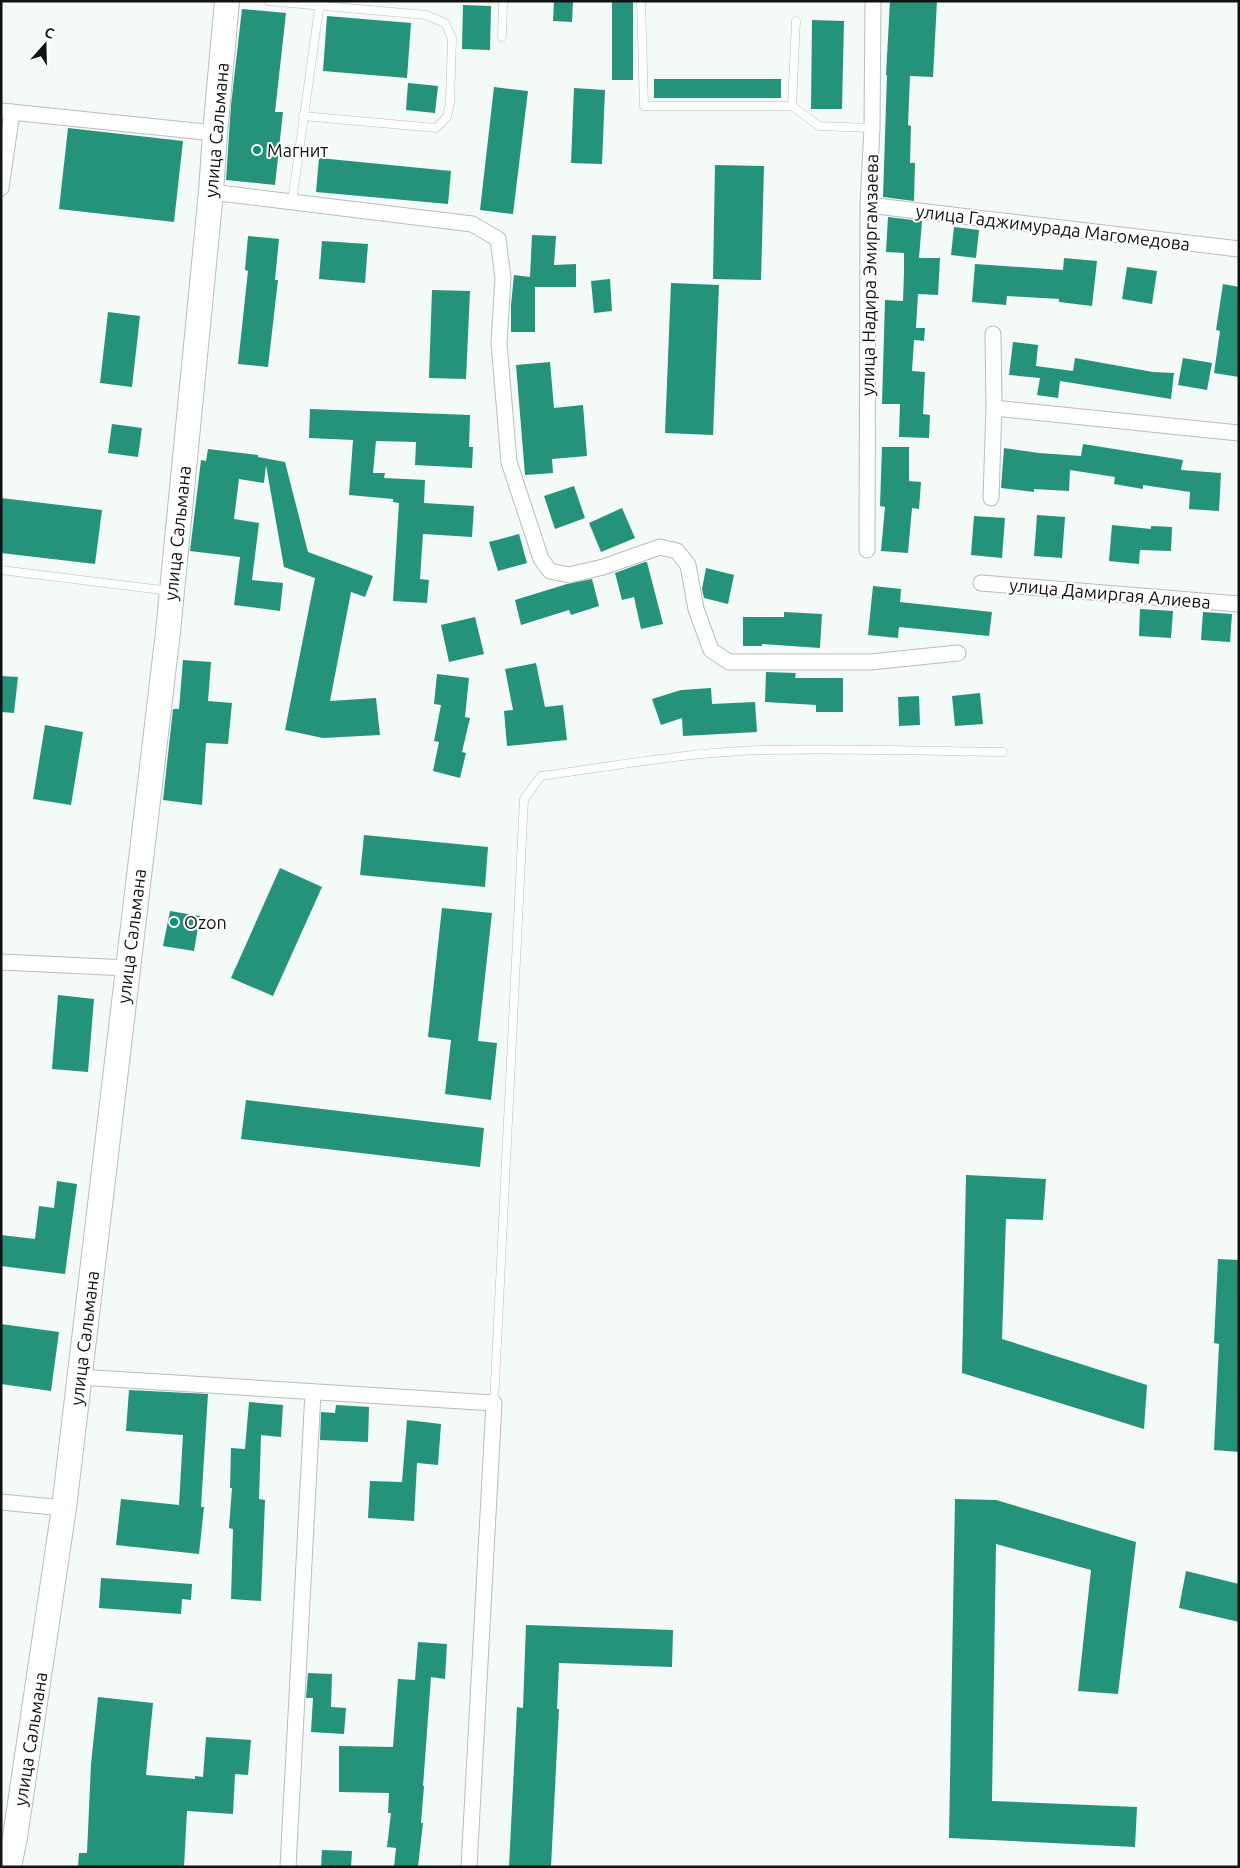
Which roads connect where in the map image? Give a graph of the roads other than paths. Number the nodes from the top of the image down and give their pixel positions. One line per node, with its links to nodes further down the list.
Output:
1 (227, 1): 13 (main road, улица Сальмана)
2 (268, 1): 6 (lane)
3 (504, 1): 8 (lane)
4 (641, 1): 9 (lane)
5 (873, 1): 12 (street, улица Надира Эмиргамзаева)
6 (319, 3): 11 (lane); 11 (lane)
7 (796, 21): 9 (lane)
8 (502, 37)
9 (792, 106): 12 (lane)
10 (7, 112): 13 (street); 14 (street)
11 (302, 116): 16 (lane)
12 (872, 128): 17 (street, улица Надира Эмиргамзаева)
13 (214, 133): 15 (main road, улица Сальмана)
14 (1, 188)
15 (211, 192): 16 (street); 26 (main road, улица Сальмана)
16 (292, 202): 28 (street)
17 (868, 205): 18 (street, улица Гаджимурада Магомедова); 23 (street, улица Надира Эмиргамзаева)
18 (1239, 249)
19 (993, 334): 20 (street)
20 (994, 408): 21 (street); 22 (street)
21 (1239, 433)
22 (991, 498)
23 (866, 550)
24 (1, 570): 26 (lane)
25 (980, 583): 27 (street, улица Дамиргая Алиева)
26 (171, 591): 31 (main road, улица Сальмана)
27 (1239, 604)
28 (958, 653)
29 (1003, 752): 34 (lane)
30 (1, 962): 31 (street)
31 (128, 968): 32 (main road, улица Сальмана)
32 (79, 1377): 33 (street); 36 (main road, улица Сальмана)
33 (313, 1392): 34 (street); 38 (street)
34 (494, 1404): 39 (street)
35 (1, 1502): 36 (street)
36 (64, 1508): 37 (main road, улица Сальмана)
37 (9, 1867)
38 (288, 1867)
39 (469, 1867)

